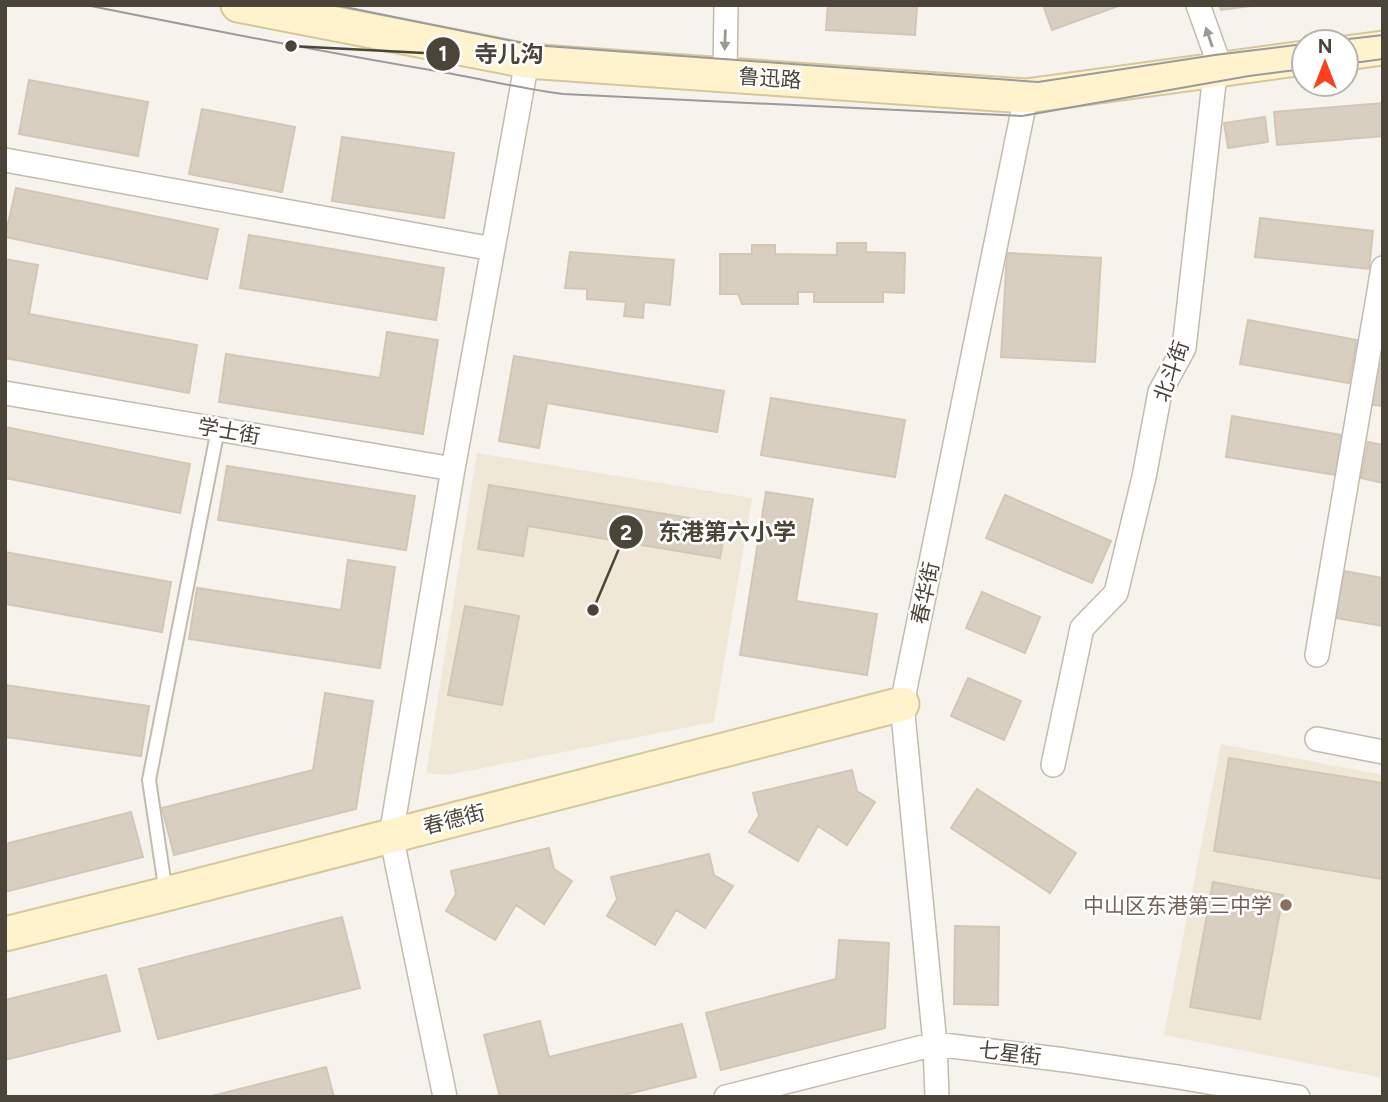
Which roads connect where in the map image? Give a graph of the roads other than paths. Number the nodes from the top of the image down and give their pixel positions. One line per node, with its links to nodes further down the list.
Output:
1 (238, 5): 7 (main road, 鲁迅路)
2 (726, 5): 9 (street, one-way to 9)
3 (1198, 5): 8 (street, one-way to 3)
4 (1383, 48): 5 (main road)
5 (1360, 50)
6 (1290, 60): 8 (main road, 鲁迅路)
7 (527, 61): 9 (main road, 鲁迅路); 12 (street)
8 (1221, 69): 10 (main road, 鲁迅路); 21 (street, 北斗街)
9 (725, 75): 10 (main road, 鲁迅路)
10 (1026, 96): 18 (street, 春华街)
11 (5, 160): 12 (street)
12 (493, 249): 16 (street)
13 (1383, 268): 17 (street)
14 (5, 393): 15 (street, 学士街)
15 (218, 429): 16 (street, 学士街); 23 (lane)
16 (453, 470): 22 (street)
17 (1317, 654)
18 (902, 704): 22 (main road, 春德街); 25 (street, 春华街)
19 (1317, 739): 20 (street)
20 (1383, 752)
21 (1053, 765)
22 (391, 835): 23 (main road, 春德街); 26 (street)
23 (166, 894): 24 (main road, 春德街)
24 (5, 934)
25 (935, 1044): 27 (street, 七星街); 28 (street, 春华街); 29 (street, 七星街)
26 (445, 1097)
27 (726, 1097)
28 (937, 1097)
29 (1298, 1097)

